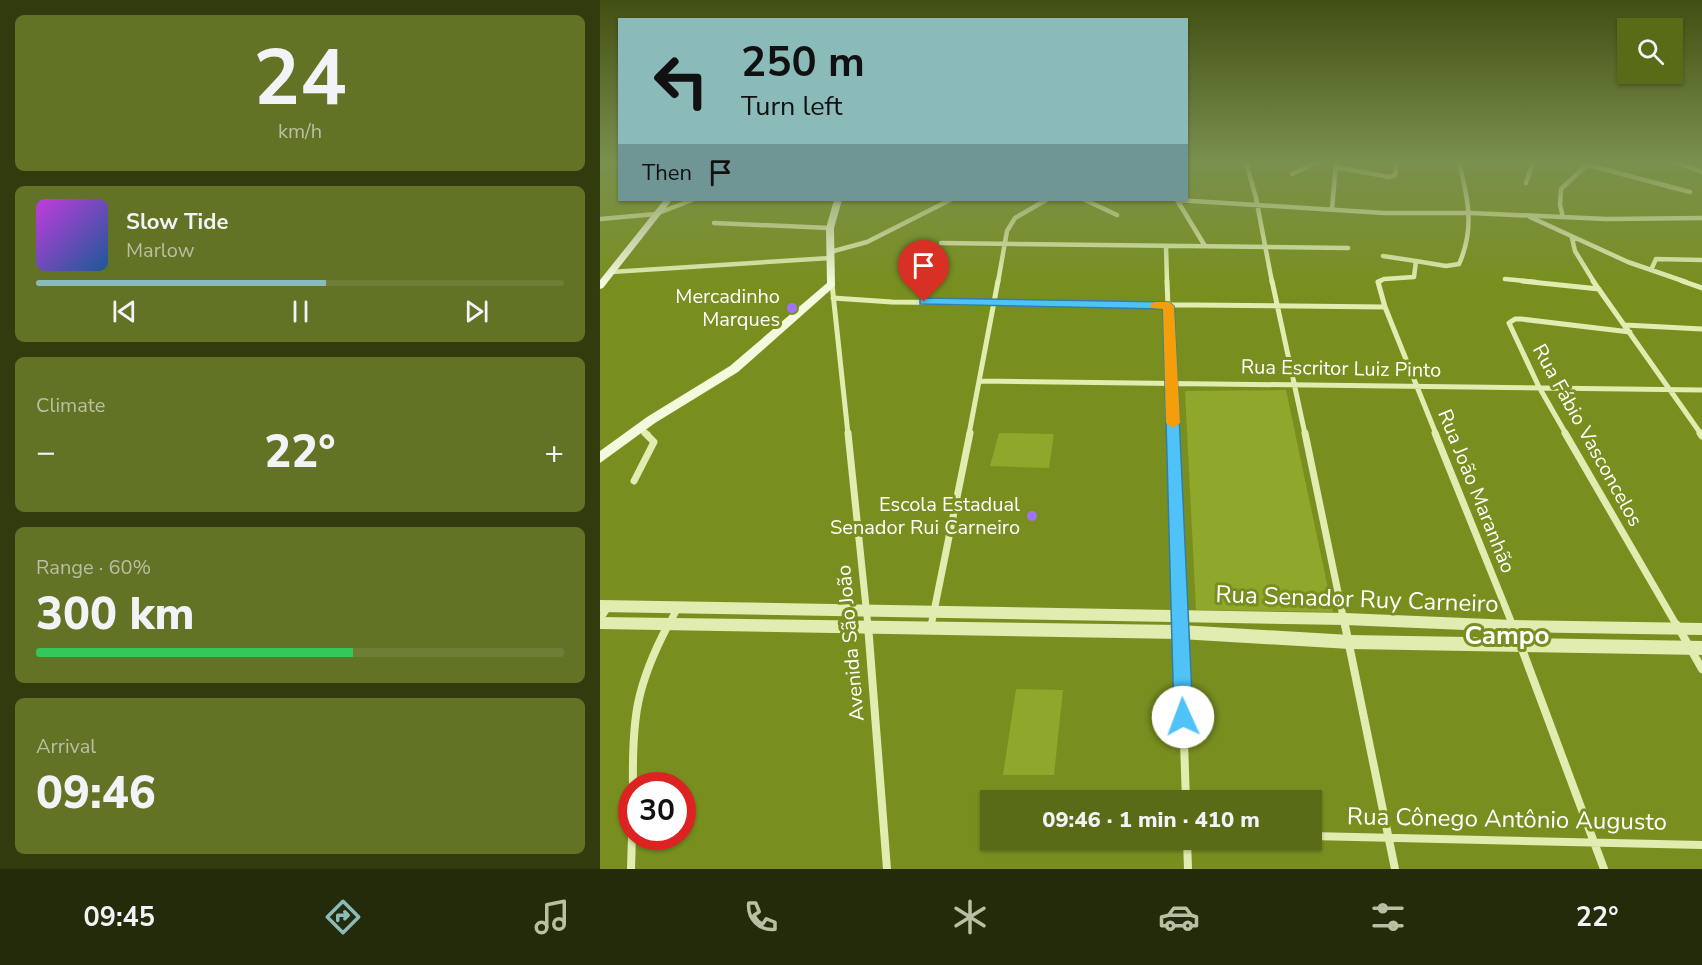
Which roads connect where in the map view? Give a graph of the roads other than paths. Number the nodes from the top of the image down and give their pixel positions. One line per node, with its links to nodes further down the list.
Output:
1 (666, 203): 15 (main road)
2 (685, 203): 15 (street)
3 (837, 203): 22 (main road, Avenida São João)
4 (945, 203): 30 (street)
5 (1042, 203): 25 (street)
6 (1091, 203): 16 (street)
7 (1179, 203): 27 (street)
8 (1218, 203): 12 (street)
9 (1332, 203): 13 (street)
10 (1469, 203): 14 (street)
11 (1559, 203): 18 (street)
12 (1258, 205): 13 (street); 28 (street)
13 (1332, 209): 14 (street)
14 (1471, 213): 17 (street); 33 (street)
15 (656, 214): 20 (street); 35 (main road)
16 (1117, 214)
17 (1527, 216): 18 (street); 23 (street)
18 (1563, 217): 19 (street)
19 (1702, 218)
20 (600, 219)
21 (714, 223): 22 (street)
22 (830, 228): 30 (main road, Avenida São João)
23 (1572, 238): 34 (street); 40 (street)
24 (941, 243): 25 (street)
25 (1005, 243): 26 (street); 42 (street)
26 (1167, 246): 27 (street); 43 (street)
27 (1205, 246): 28 (street)
28 (1264, 246): 29 (street); 44 (street)
29 (1348, 248)
30 (830, 255): 35 (street); 37 (main road, Avenida São João)
31 (1383, 256): 33 (street)
32 (1702, 260): 34 (street)
33 (1416, 261): 45 (street, Rua João Maranhão)
34 (1651, 270): 39 (street)
35 (611, 272): 38 (main road)
36 (1505, 279): 40 (street)
37 (832, 284): 41 (street, Avenida São João); 56 (main road)
38 (600, 286)
39 (1702, 288)
40 (1599, 290): 46 (street)
41 (833, 298): 42 (street); 62 (street, Avenida São João)
42 (993, 303): 43 (street); 49 (street)
43 (1169, 306): 44 (street); 50 (street)
44 (1276, 306): 45 (street); 51 (street)
45 (1385, 308): 52 (street, Rua João Maranhão)
46 (1625, 325): 47 (street); 48 (street)
47 (1702, 329)
48 (1630, 332): 53 (street, Rua Fábio Vasconcelos); 54 (street)
49 (980, 381): 50 (street, Rua Escritor Luiz Pinto); 63 (street)
50 (1172, 382): 51 (street, Rua Escritor Luiz Pinto); 65 (street)
51 (1294, 384): 52 (street, Rua Escritor Luiz Pinto); 66 (street)
52 (1417, 385): 53 (street, Rua Escritor Luiz Pinto); 69 (street, Rua João Maranhão)
53 (1539, 387): 54 (street, Rua Escritor Luiz Pinto); 72 (street, Rua Fábio Vasconcelos)
54 (1669, 389): 55 (street, Rua Escritor Luiz Pinto); 57 (street)
55 (1702, 390)
56 (639, 429): 58 (main road); 59 (street)
57 (1702, 436)
58 (600, 458)
59 (634, 480)
60 (604, 606): 61 (street, Rua Senador Ruy Carneiro); 67 (street)
61 (678, 606): 62 (street, Rua Senador Ruy Carneiro); 68 (street)
62 (867, 611): 63 (street, Rua Senador Ruy Carneiro); 70 (street, Avenida São João)
63 (933, 612): 64 (street, Rua Senador Ruy Carneiro); 71 (street)
64 (1082, 615): 65 (street, Rua Senador Ruy Carneiro); 74 (street)
65 (1179, 617): 66 (street, Rua Senador Ruy Carneiro); 75 (street)
66 (1345, 619): 69 (street, Rua Senador Ruy Carneiro); 76 (street)
67 (600, 621): 68 (street, Rua Senador Ruy Carneiro)
68 (669, 624): 70 (street, Rua Senador Ruy Carneiro); 80 (street)
69 (1513, 626): 72 (street, Rua Senador Ruy Carneiro); 77 (street, Rua João Maranhão)
70 (867, 628): 71 (street, Rua Senador Ruy Carneiro); 89 (street, Avenida São João)
71 (930, 629): 74 (street, Rua Senador Ruy Carneiro)
72 (1679, 629): 73 (street, Rua Senador Ruy Carneiro); 78 (street, Rua Fábio Vasconcelos)
73 (1702, 629)
74 (1081, 631): 75 (street, Rua Senador Ruy Carneiro)
75 (1180, 632): 76 (street, Rua Senador Ruy Carneiro); 81 (street)
76 (1350, 642): 77 (street, Rua Senador Ruy Carneiro); 83 (street)
77 (1520, 645): 78 (street, Rua Senador Ruy Carneiro); 84 (street, Rua João Maranhão)
78 (1696, 648): 79 (street, Rua Fábio Vasconcelos)
79 (1702, 669)
80 (634, 772)
81 (1186, 790)
82 (1322, 836): 83 (street, Rua Cônego Antônio Augusto)
83 (1388, 837): 84 (street, Rua Cônego Antônio Augusto); 91 (street)
84 (1594, 843): 85 (street, Rua Cônego Antônio Augusto); 92 (street, Rua João Maranhão)
85 (1702, 845)
86 (632, 850): 88 (street)
87 (1187, 850): 90 (street)
88 (631, 869)
89 (887, 869)
90 (1188, 869)
91 (1395, 869)
92 (1605, 869)

